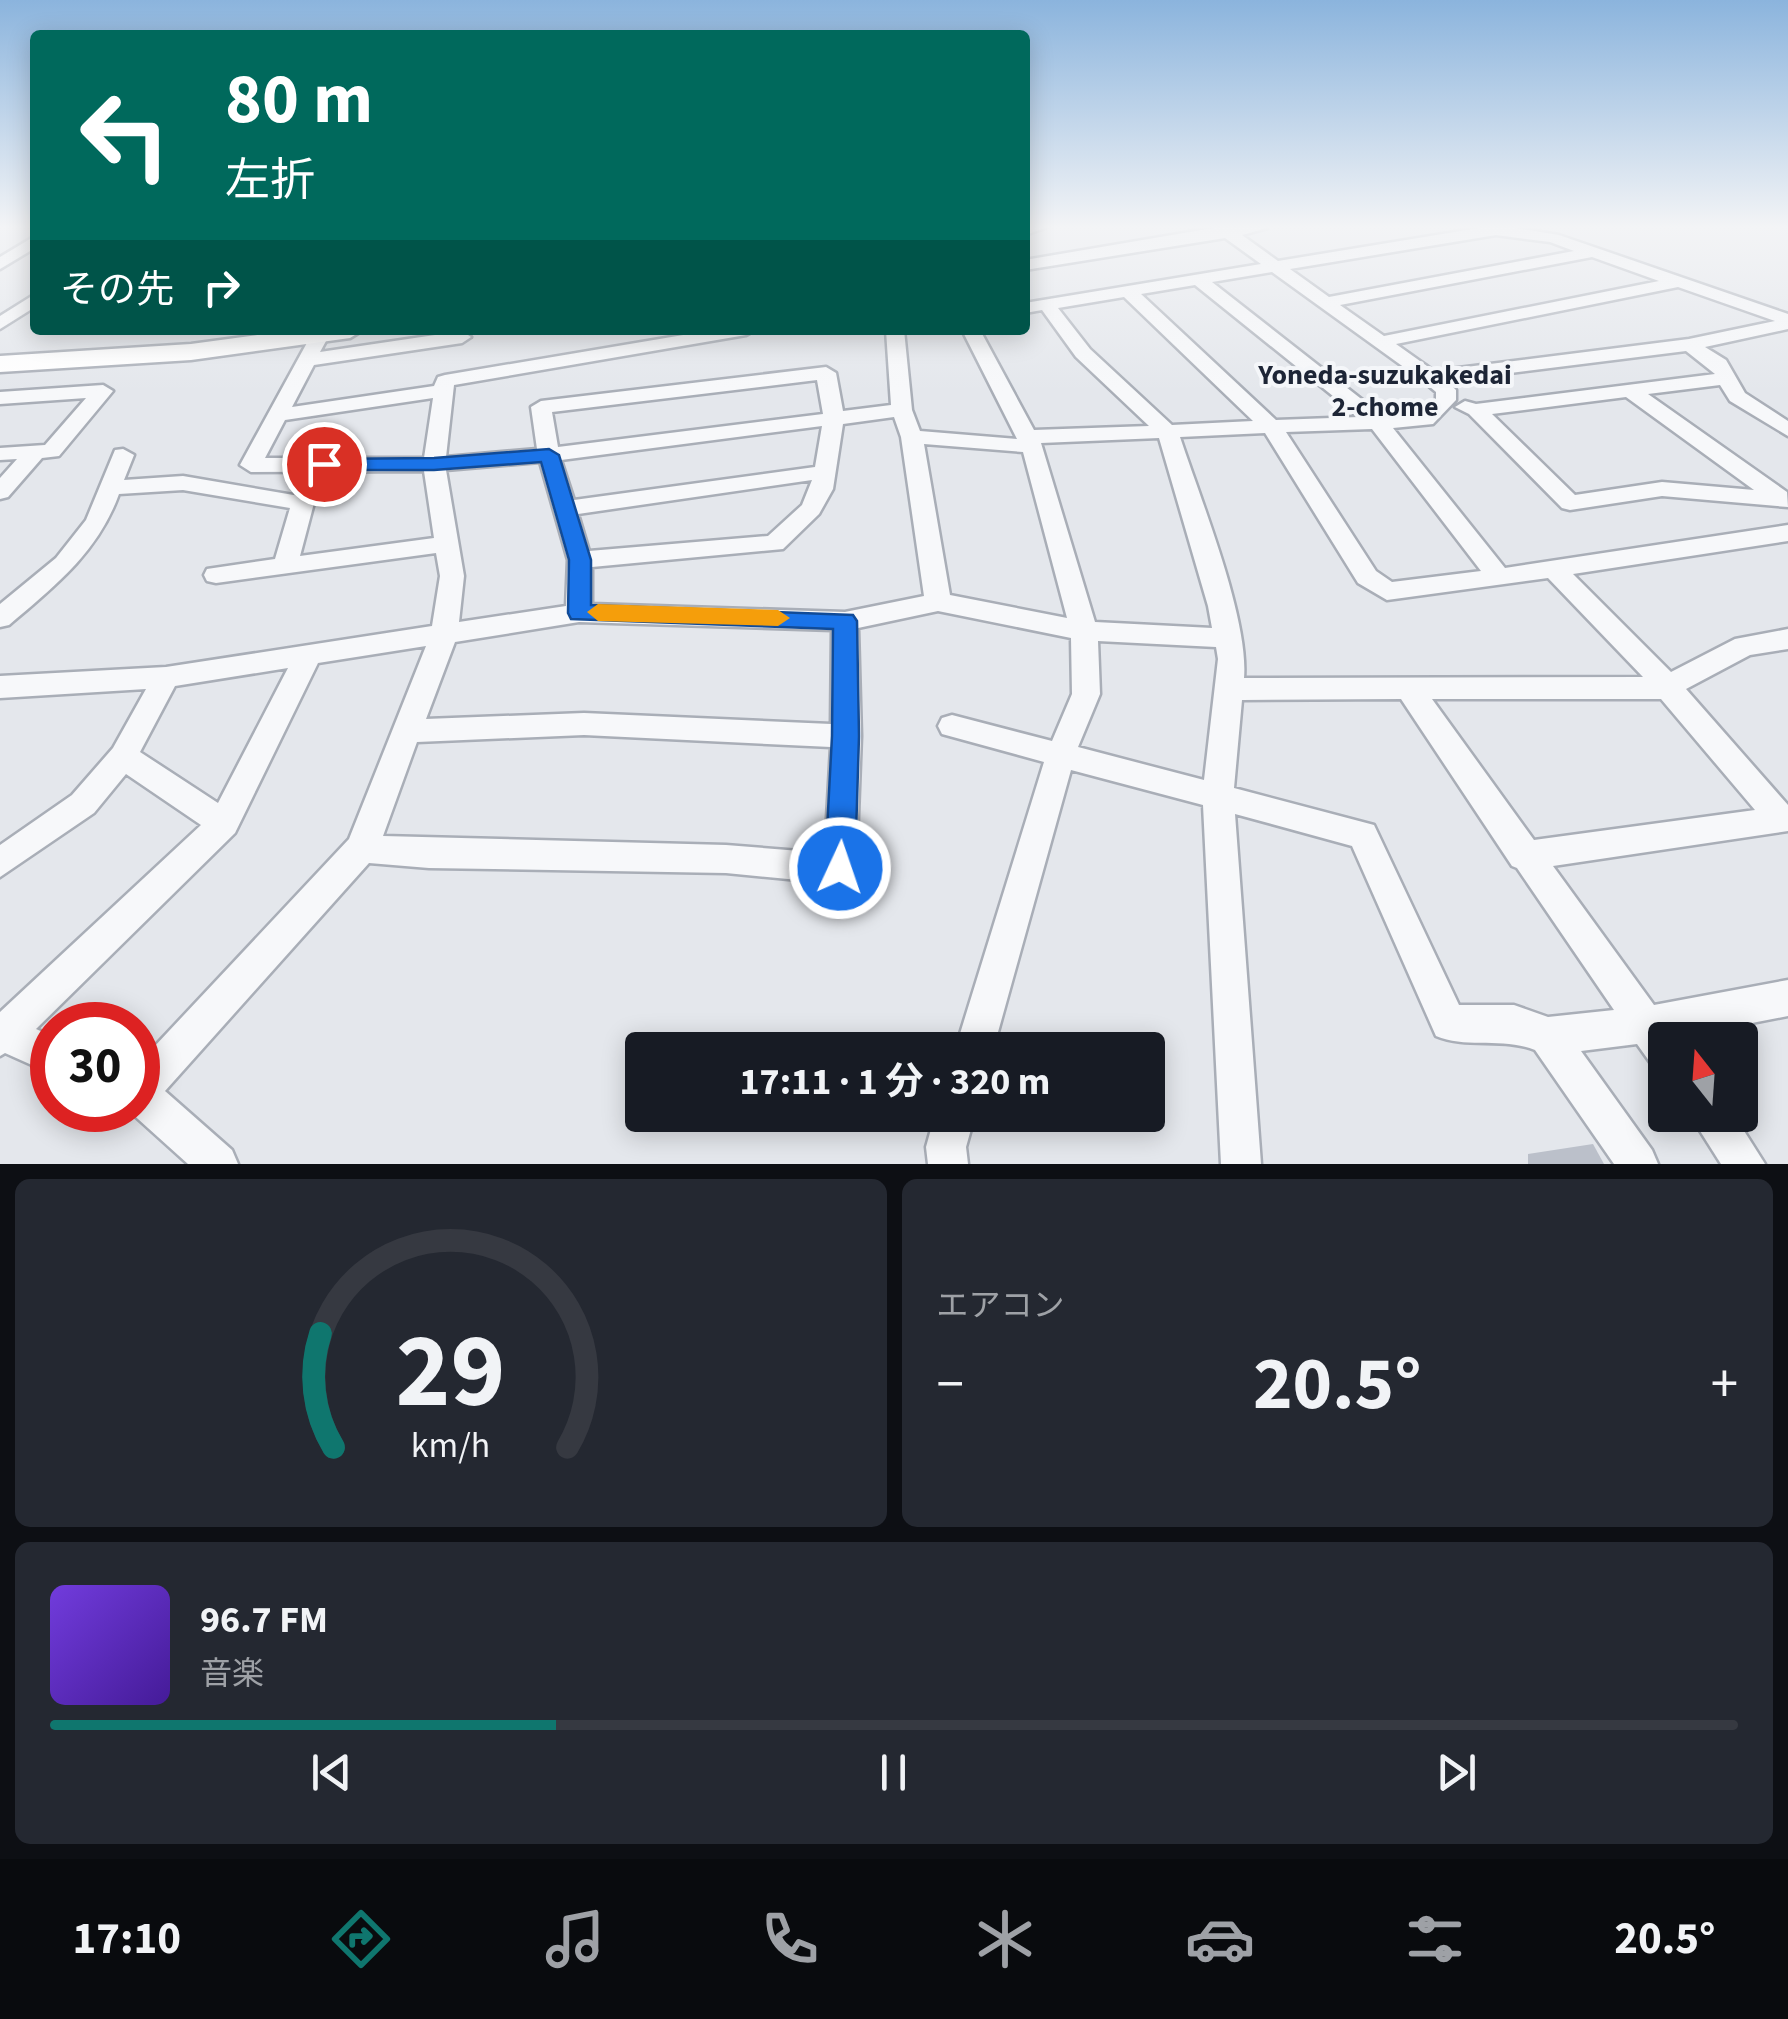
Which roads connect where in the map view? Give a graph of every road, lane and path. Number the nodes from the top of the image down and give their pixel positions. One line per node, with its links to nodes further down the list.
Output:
1 (1179, 282): 7 (street)
2 (1202, 282): 38 (street)
3 (1295, 282): 8 (street)
4 (1430, 282): 8 (street)
5 (1676, 282): 22 (street)
6 (1678, 282): 12 (street)
7 (1128, 291): 10 (street); 39 (street)
8 (1323, 302): 22 (street)
9 (30, 303): 14 (street)
10 (1047, 304): 11 (street); 41 (street)
11 (1030, 307)
12 (1788, 322): 24 (street)
13 (30, 323): 14 (street)
14 (0, 325)
15 (302, 335): 26 (street)
16 (320, 335): 25 (street)
17 (456, 335): 25 (street)
18 (462, 335): 29 (street)
19 (694, 335): 23 (street)
20 (901, 335): 34 (street)
21 (975, 335): 43 (street)
22 (1380, 342): 27 (street)
23 (642, 345): 29 (street); 31 (street)
24 (1689, 345): 27 (street); 28 (street)
25 (308, 360): 36 (street)
26 (0, 364)
27 (1430, 377): 33 (street)
28 (1726, 378): 30 (street); 40 (street)
29 (453, 384): 36 (street); 48 (street)
30 (1628, 390): 35 (street); 52 (street)
31 (648, 392): 37 (street); 47 (street)
32 (0, 398): 44 (street)
33 (1446, 400): 35 (street); 38 (street)
34 (902, 410): 37 (street); 42 (street)
35 (1476, 410): 52 (street)
36 (278, 414): 48 (street)
37 (834, 417): 47 (street); 49 (street)
38 (1378, 422): 39 (street); 60 (street)
39 (1273, 428): 41 (street); 60 (street)
40 (1788, 430)
41 (1168, 432): 43 (street); 67 (street)
42 (912, 437): 43 (street); 61 (street)
43 (1030, 441): 65 (street)
44 (36, 452): 45 (street); 51 (street)
45 (0, 454)
46 (123, 455): 50 (street)
47 (549, 455): 48 (street); 53 (street)
48 (434, 464): 55 (street)
49 (825, 472): 53 (street); 56 (street)
50 (109, 488): 57 (street); 63 (street)
51 (0, 492)
52 (1786, 501)
53 (564, 509): 56 (street)
54 (1788, 533): 58 (street)
55 (448, 544): 57 (street); 66 (street)
56 (580, 560): 62 (street)
57 (285, 566): 59 (street)
58 (1554, 569): 60 (street); 73 (street)
59 (216, 574)
60 (1499, 578)
61 (938, 602): 64 (street); 65 (street)
62 (580, 613): 64 (street); 66 (street)
63 (0, 618)
64 (845, 621): 77 (street)
65 (1084, 631): 67 (street); 78 (street)
66 (444, 636): 69 (street); 76 (street)
67 (1227, 638): 74 (street)
68 (1788, 640): 73 (street)
69 (308, 656): 70 (street); 82 (street)
70 (166, 677): 72 (street); 79 (street)
71 (1408, 686): 73 (street); 74 (street); 84 (street)
72 (0, 687)
73 (1665, 688): 81 (street)
74 (1232, 689): 80 (street)
75 (952, 726): 78 (street)
76 (408, 730): 77 (street); 83 (street)
77 (846, 736): 83 (street)
78 (1061, 754): 80 (street); 89 (street)
79 (123, 756): 82 (street); 85 (street)
80 (1218, 795): 91 (street); 100 (street)
81 (1785, 822): 84 (street)
82 (224, 823): 90 (street)
83 (362, 848): 94 (street)
84 (1524, 856): 88 (street)
85 (0, 863)
86 (1788, 998): 87 (street)
87 (1710, 1022)
88 (1648, 1029)
89 (979, 1032)
90 (2, 1035): 93 (street)
91 (1548, 1036): 92 (street); 101 (street)
92 (1648, 1039)
93 (30, 1046)
94 (160, 1068)
95 (160, 1117): 98 (street)
96 (950, 1132): 99 (street)
97 (1722, 1132): 102 (street)
98 (197, 1158)
99 (948, 1164)
100 (1241, 1164)
101 (1638, 1164)
102 (1745, 1164)

